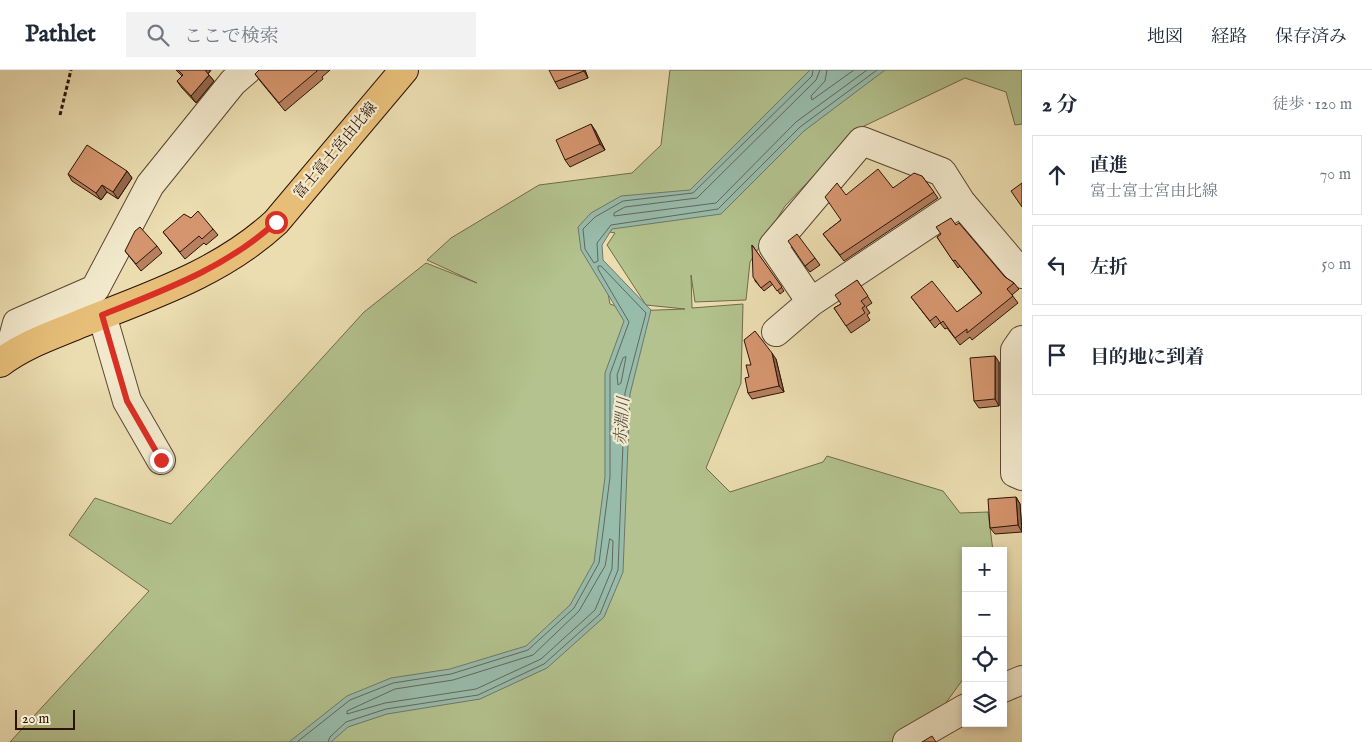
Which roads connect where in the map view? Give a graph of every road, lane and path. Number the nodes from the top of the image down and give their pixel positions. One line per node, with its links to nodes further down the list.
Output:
1 (71, 70): 4 (path)
2 (247, 70): 11 (street)
3 (404, 70): 8 (main road, 富士富士宮由比線)
4 (60, 115)
5 (961, 202): 6 (street); 7 (street); 7 (street)
6 (1022, 274)
7 (811, 302): 9 (street)
8 (102, 315): 11 (main road, 富士富士宮由比線); 12 (street)
9 (776, 332)
10 (1022, 340): 13 (street)
11 (4, 360)
12 (161, 460)
13 (1022, 476)
14 (1022, 680): 15 (street)
15 (1007, 686)
16 (962, 710): 17 (street)
17 (907, 742)

